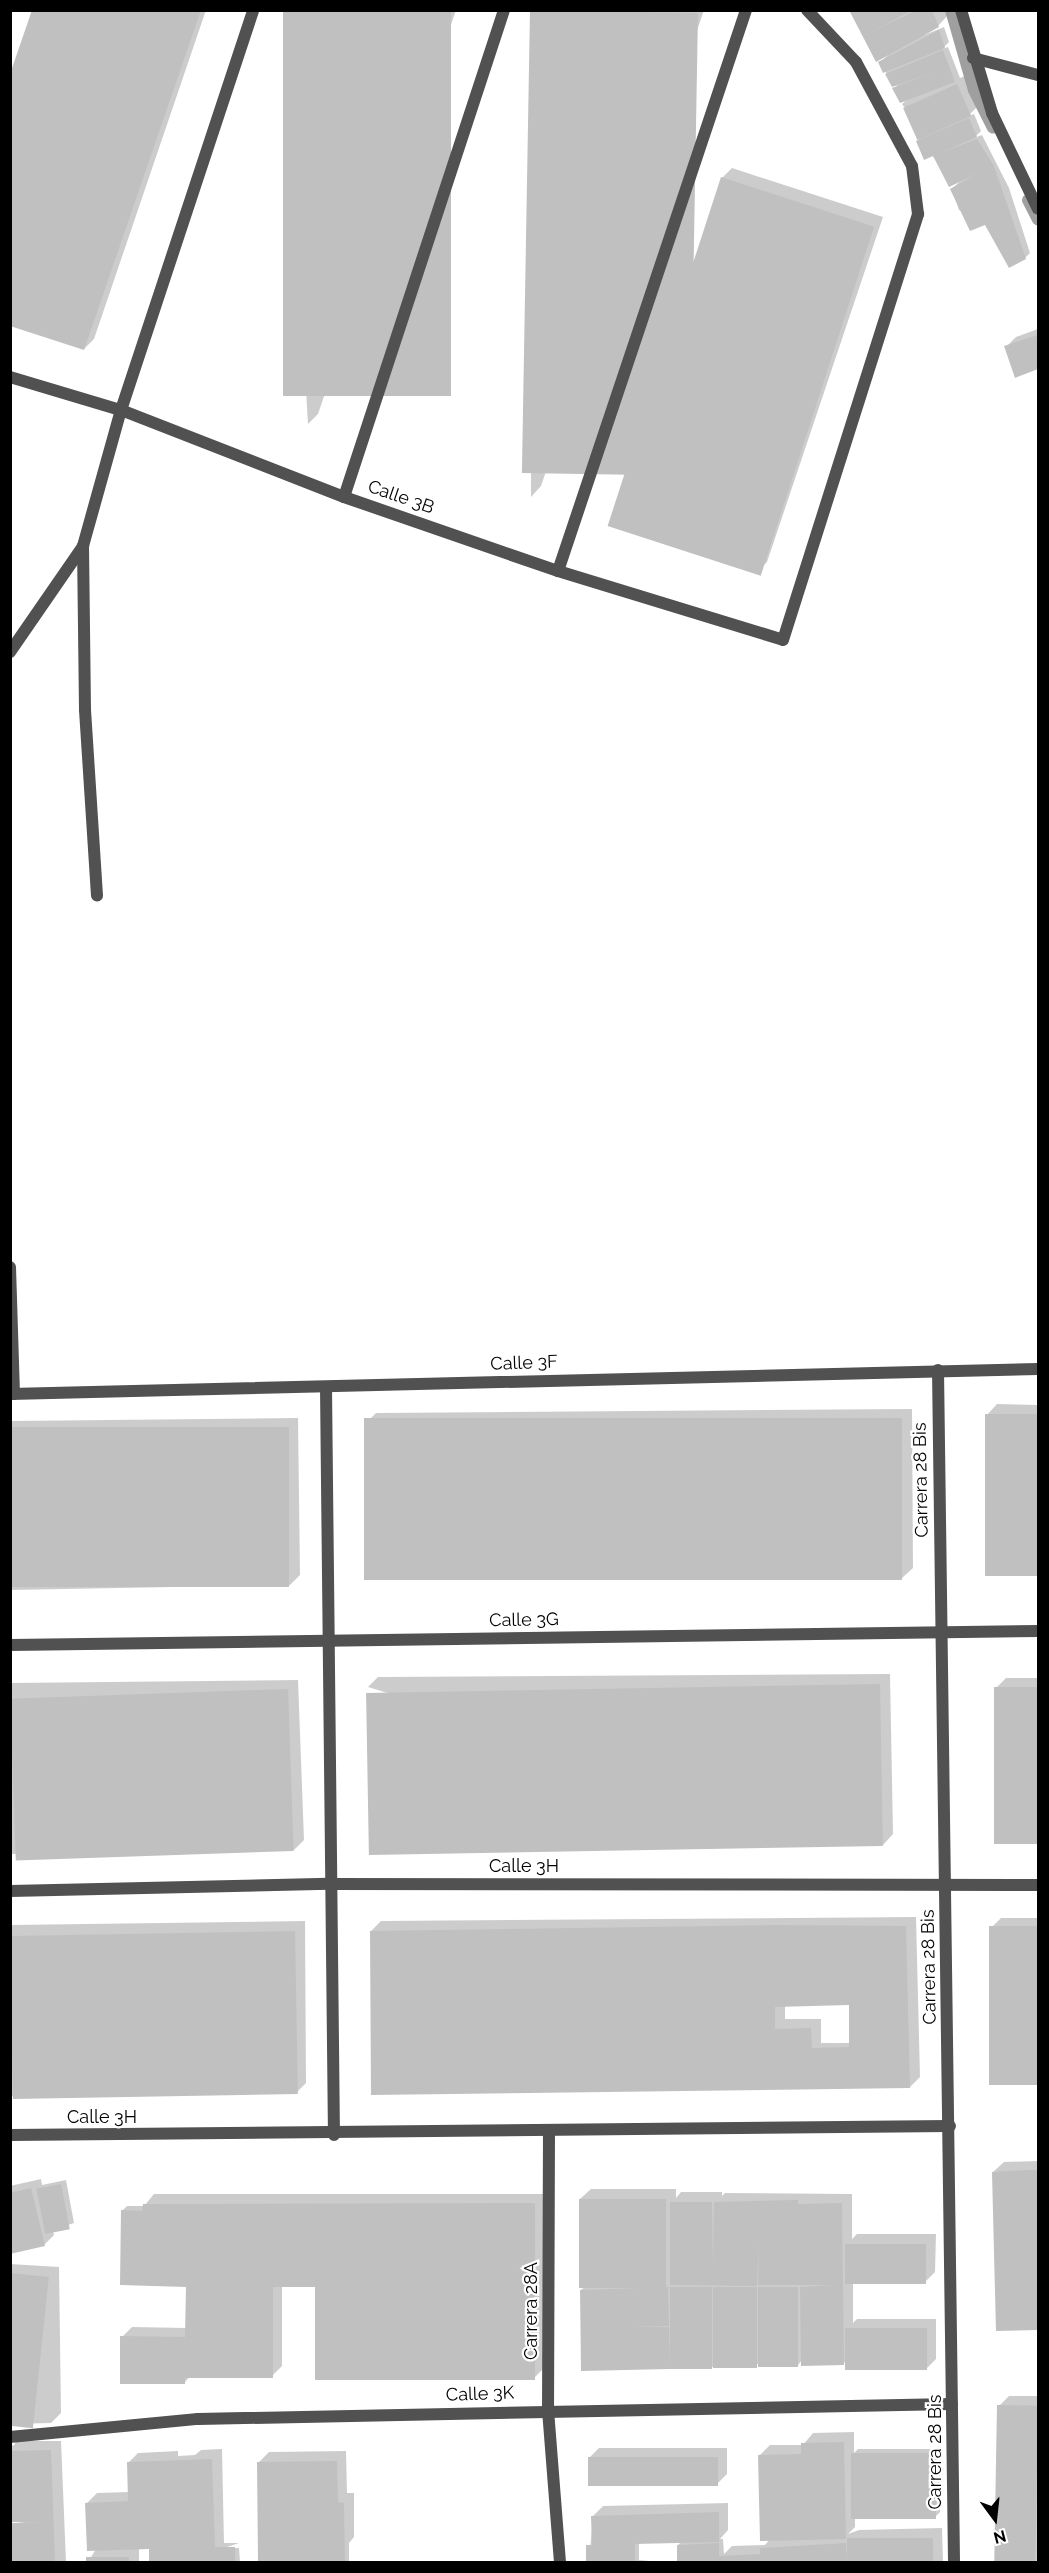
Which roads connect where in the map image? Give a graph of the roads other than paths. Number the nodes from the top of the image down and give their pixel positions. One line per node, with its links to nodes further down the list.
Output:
1 (254, 10): 10 (street)
2 (504, 10): 11 (street)
3 (746, 10): 13 (street)
4 (807, 10): 13 (street, Calle 3B)
5 (961, 10): 6 (street)
6 (973, 58): 7 (street); 8 (street)
7 (1038, 75)
8 (1038, 209)
9 (10, 377): 10 (street, Calle 3B)
10 (121, 410): 11 (street, Calle 3B); 12 (street)
11 (344, 497): 13 (street, Calle 3B)
12 (82, 546): 14 (street); 15 (street)
13 (558, 571)
14 (10, 652)
15 (98, 896)
16 (10, 1266): 20 (street)
17 (1038, 1369): 18 (street, Calle 3F)
18 (938, 1370): 19 (street, Calle 3F); 22 (street, Carrera 28 Bis)
19 (326, 1387): 20 (street, Calle 3F); 23 (street)
20 (12, 1394)
21 (1038, 1631): 22 (street, Calle 3G)
22 (941, 1632): 23 (street, Calle 3G); 26 (street, Carrera 28 Bis)
23 (329, 1641): 24 (street, Calle 3G); 25 (street)
24 (10, 1645)
25 (329, 1884): 26 (street, Calle 3H); 28 (street, Calle 3H); 32 (street)
26 (946, 1885): 27 (street, Calle 3H); 29 (street, Carrera 28 Bis)
27 (1038, 1885)
28 (10, 1891)
29 (950, 2126): 30 (street, Calle 3H); 33 (street, Carrera 28 Bis)
30 (549, 2131): 32 (street, Calle 3H); 34 (street, Carrera 28A)
31 (10, 2135): 32 (street, Calle 3H)
32 (334, 2135)
33 (952, 2404): 34 (street, Calle 3K); 37 (street, Carrera 28 Bis)
34 (549, 2410): 35 (street, Calle 3K); 36 (street, Carrera 28A)
35 (10, 2437)
36 (560, 2562)
37 (954, 2562)

